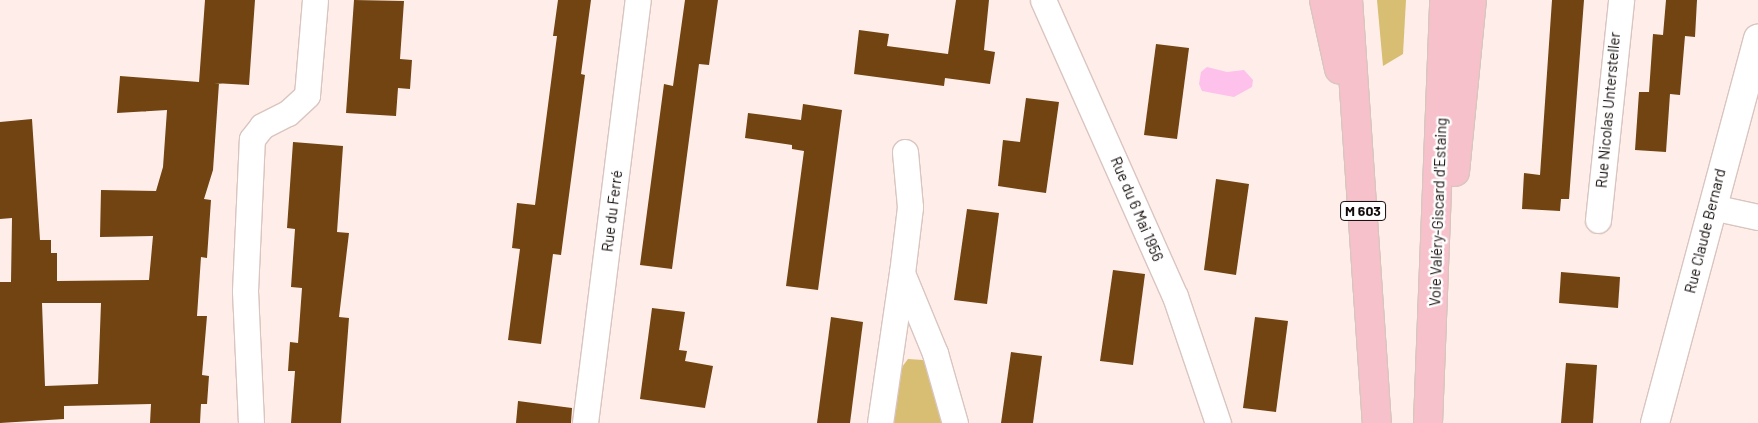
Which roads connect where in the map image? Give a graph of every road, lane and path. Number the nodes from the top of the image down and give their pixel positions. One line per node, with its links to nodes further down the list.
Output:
1 (315, 0): 17 (street)
2 (638, 0): 18 (street, Rue du Ferré)
3 (1043, 0): 21 (street, Rue du 6 Mai 1956)
4 (1324, 0): 11 (highway)
5 (1348, 0): 11 (highway, M 603)
6 (1444, 0): 16 (highway, Voie Valéry-Giscard d'Estaing)
7 (1472, 0): 16 (highway)
8 (1621, 0): 14 (street, Rue Nicolas Untersteller)
9 (1758, 39): 12 (street, Rue Claude Bernard)
10 (905, 152): 15 (street)
11 (1361, 174): 22 (highway, M 603)
12 (1712, 207): 13 (street); 24 (street, Rue Claude Bernard)
13 (1758, 217)
14 (1598, 220)
15 (902, 273): 19 (street); 20 (street)
16 (1435, 317): 23 (highway, Voie Valéry-Giscard d'Estaing)
17 (251, 423)
18 (585, 423)
19 (880, 423)
20 (955, 423)
21 (1218, 423)
22 (1377, 423)
23 (1428, 423)
24 (1655, 423)

